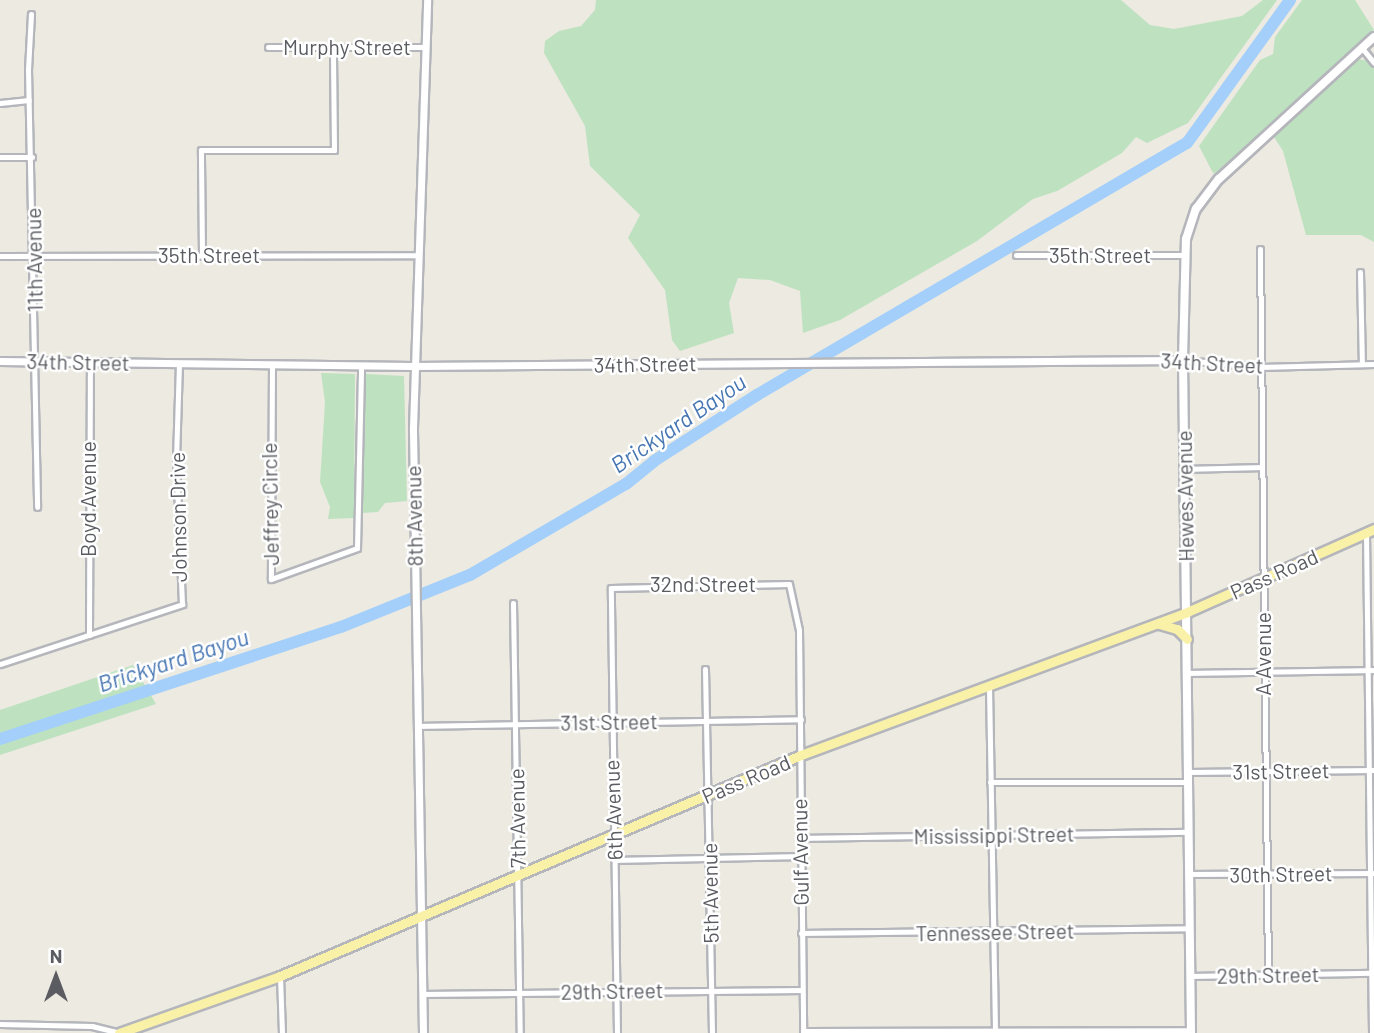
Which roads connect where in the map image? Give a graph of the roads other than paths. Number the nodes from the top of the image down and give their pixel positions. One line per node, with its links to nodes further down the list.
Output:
1 (427, 0): 6 (street, 8th Avenue)
2 (32, 14): 9 (street, 11th Avenue)
3 (1374, 37): 7 (main road, Hewes Avenue)
4 (268, 47): 5 (street, Murphy Street)
5 (333, 47): 6 (street, Murphy Street); 14 (street)
6 (426, 47): 15 (street, 8th Avenue)
7 (1362, 48): 8 (street); 17 (main road, Hewes Avenue)
8 (1374, 63)
9 (29, 100): 10 (street); 12 (street, 11th Avenue)
10 (0, 103)
11 (0, 157): 12 (street)
12 (32, 157): 19 (street, 11th Avenue)
13 (1260, 249): 31 (street, A Avenue)
14 (202, 254): 15 (street, 35th Street); 19 (street, 35th Street)
15 (418, 255): 30 (street, 8th Avenue)
16 (1016, 255): 17 (street, 35th Street)
17 (1184, 255): 21 (main road, Hewes Avenue)
18 (0, 256): 19 (street, 35th Street)
19 (34, 256): 23 (street, 11th Avenue)
20 (1360, 272): 26 (street)
21 (1182, 360): 30 (street, 34th Street); 31 (street, 34th Street); 33 (main road, Hewes Avenue)
22 (0, 361): 23 (street, 34th Street)
23 (34, 361): 24 (street, 34th Street); 34 (street, 11th Avenue)
24 (90, 362): 25 (street, 34th Street); 42 (street, Boyd Avenue)
25 (179, 364): 28 (street, 34th Street); 42 (street, Johnson Drive)
26 (1362, 364): 27 (street, 34th Street); 31 (street, 34th Street)
27 (1374, 364)
28 (272, 365): 29 (street, 34th Street); 29 (street, Jeffrey Circle)
29 (361, 365): 30 (street, 34th Street)
30 (413, 366): 55 (street, 8th Avenue)
31 (1260, 366): 32 (street, A Avenue)
32 (1262, 467): 33 (street); 36 (street, A Avenue)
33 (1184, 469): 40 (main road, Hewes Avenue)
34 (37, 507)
35 (1370, 531): 36 (main road, Pass Road); 46 (street)
36 (1263, 580): 40 (main road, Pass Road); 48 (street, A Avenue)
37 (611, 588): 38 (street, 32nd Street); 52 (street, 6th Avenue)
38 (792, 588): 51 (street, Gulf Avenue)
39 (513, 603): 54 (street, 7th Avenue)
40 (1187, 612): 41 (main road, Pass Road); 43 (main road, Hewes Avenue)
41 (1157, 623): 43 (main road); 50 (main road, Pass Road)
42 (89, 635): 44 (street, Johnson Drive)
43 (1187, 639): 49 (main road, Hewes Avenue)
44 (0, 664)
45 (705, 669): 53 (street, 5th Avenue)
46 (1366, 670): 47 (street); 48 (street); 57 (street)
47 (1374, 670)
48 (1263, 671): 49 (street); 58 (street, A Avenue)
49 (1187, 673): 59 (main road, Hewes Avenue)
50 (989, 685): 56 (main road, Pass Road); 60 (street)
51 (801, 719): 53 (street, 31st Street); 56 (street, Gulf Avenue)
52 (610, 721): 53 (street, 31st Street); 54 (street, 31st Street); 64 (street, 6th Avenue)
53 (706, 721): 62 (street, 5th Avenue)
54 (516, 724): 55 (street, 31st Street); 72 (street, 7th Avenue)
55 (417, 726): 74 (street, 8th Avenue)
56 (801, 755): 62 (main road, Pass Road); 66 (street, Gulf Avenue)
57 (1371, 770): 58 (street, 31st Street); 70 (street)
58 (1264, 771): 59 (street, 31st Street); 73 (street, A Avenue)
59 (1188, 772): 61 (main road, Hewes Avenue)
60 (990, 782): 61 (street); 65 (street)
61 (1188, 782): 63 (main road, Hewes Avenue)
62 (709, 795): 64 (main road, Pass Road); 67 (street, 5th Avenue)
63 (1188, 832): 65 (street, Mississippi Street); 71 (main road, Hewes Avenue)
64 (612, 835): 69 (street, 6th Avenue); 72 (main road, Pass Road)
65 (991, 836): 66 (street, Mississippi Street); 77 (street)
66 (800, 838): 68 (street, Gulf Avenue)
67 (709, 856): 68 (street); 69 (street); 82 (street, 5th Avenue)
68 (800, 856): 76 (street, Gulf Avenue)
69 (615, 860): 84 (street, 6th Avenue)
70 (1371, 873): 73 (street, 30th Street); 78 (street)
71 (1189, 874): 73 (street, 30th Street); 75 (main road, Hewes Avenue)
72 (518, 875): 74 (main road, Pass Road); 85 (street, 7th Avenue)
73 (1266, 875): 79 (street, A Avenue)
74 (423, 915): 80 (main road, Pass Road); 86 (street, 8th Avenue)
75 (1189, 929): 77 (street, Tennessee Street); 81 (main road, Hewes Avenue)
76 (801, 933): 77 (street, Tennessee Street); 83 (street, Gulf Avenue)
77 (994, 933): 96 (street)
78 (1371, 973): 79 (street, 29th Street); 97 (street)
79 (1268, 975): 81 (street, 29th Street)
80 (280, 976): 90 (main road, Pass Road); 91 (street)
81 (1191, 976): 88 (main road, Hewes Avenue)
82 (711, 990): 83 (street, 29th Street); 84 (street, 29th Street); 95 (street, 5th Avenue)
83 (802, 990): 89 (street, Gulf Avenue)
84 (616, 991): 85 (street, 29th Street); 94 (street, 6th Avenue)
85 (519, 992): 86 (street, 29th Street); 93 (street, 7th Avenue)
86 (423, 995): 92 (street, 8th Avenue)
87 (0, 1024): 90 (street)
88 (1191, 1031): 96 (street)
89 (803, 1032): 96 (street)
90 (119, 1033)
91 (282, 1033)
92 (424, 1033)
93 (520, 1033)
94 (617, 1033)
95 (712, 1033)
96 (995, 1033)
97 (1372, 1033)

